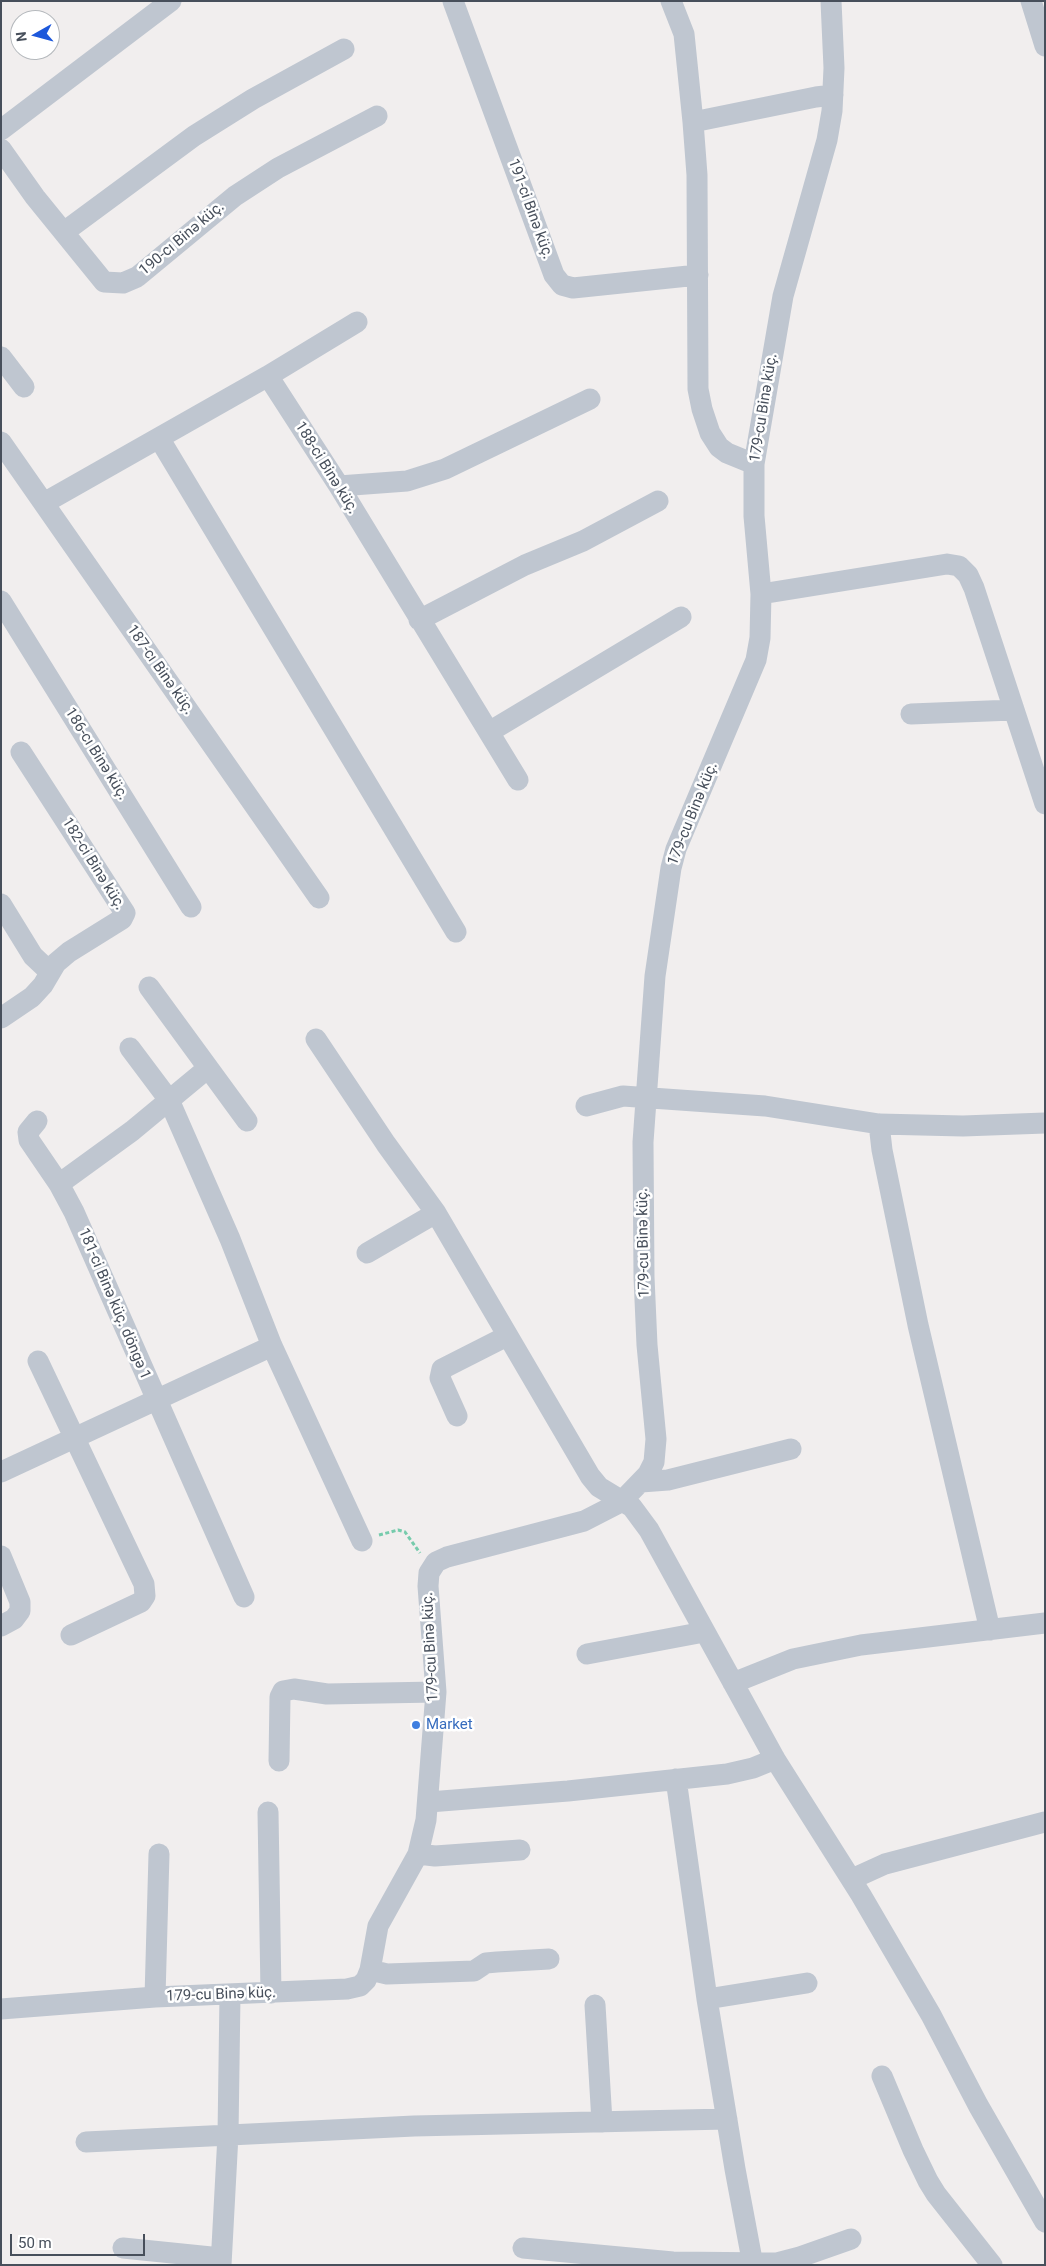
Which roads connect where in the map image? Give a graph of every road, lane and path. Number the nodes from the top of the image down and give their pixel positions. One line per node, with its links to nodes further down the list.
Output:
1 (171, 1): 11 (street)
2 (453, 1): 14 (street, 191-ci Binə küç.)
3 (671, 1): 10 (street)
4 (831, 1): 8 (street, 179-cu Binə küç.)
5 (1031, 1): 6 (street)
6 (1045, 46)
7 (344, 49): 13 (street)
8 (833, 95): 10 (street); 22 (street, 179-cu Binə küç.)
9 (377, 116): 13 (street, 190-cı Binə küç.)
10 (693, 122): 14 (street)
11 (1, 130)
12 (1, 149): 13 (street, 190-cı Binə küç.)
13 (64, 232)
14 (698, 275): 22 (street)
15 (356, 322): 17 (street)
16 (1, 357): 18 (street)
17 (268, 376): 20 (street); 23 (street, 188-ci Binə küç.)
18 (24, 387)
19 (590, 399): 23 (street)
20 (159, 438): 25 (street); 39 (street)
21 (1, 442): 25 (street, 187-cı Binə küç.)
22 (754, 464): 26 (street, 179-cu Binə küç.)
23 (338, 486): 29 (street, 188-ci Binə küç.)
24 (658, 501): 29 (street)
25 (44, 503): 36 (street, 187-cı Binə küç.)
26 (761, 594): 30 (street); 46 (street, 179-cu Binə küç.)
27 (1, 601): 38 (street, 186-cı Binə küç.)
28 (681, 618): 32 (street)
29 (419, 620): 32 (street, 188-ci Binə küç.)
30 (1013, 710): 31 (street); 35 (street)
31 (911, 714)
32 (489, 732): 34 (street, 188-ci Binə küç.)
33 (21, 752): 40 (street, 182-ci Binə küç.)
34 (518, 780)
35 (1045, 804)
36 (319, 898)
37 (1, 904): 40 (street)
38 (191, 906)
39 (456, 932)
40 (50, 972): 42 (street, 182-ci Binə küç.)
41 (149, 988): 45 (street)
42 (1, 1018)
43 (316, 1039): 54 (street)
44 (130, 1048): 47 (street)
45 (208, 1068): 47 (street); 50 (street)
46 (645, 1098): 48 (street); 52 (street); 64 (street, 179-cu Binə küç.)
47 (168, 1100): 53 (street); 57 (street)
48 (586, 1106)
49 (37, 1121): 53 (street, 181-ci Binə küç. döngə 1)
50 (247, 1121)
51 (1045, 1123): 52 (street)
52 (879, 1124): 72 (street)
53 (59, 1184): 59 (street, 181-ci Binə küç. döngə 1)
54 (436, 1213): 55 (street); 56 (street)
55 (367, 1253)
56 (507, 1336): 60 (street); 65 (street)
57 (272, 1346): 59 (street); 66 (street)
58 (38, 1361): 61 (street)
59 (156, 1401): 61 (street); 69 (street, 181-ci Binə küç. döngə 1)
60 (457, 1416)
61 (74, 1438): 63 (street); 74 (street)
62 (791, 1449): 64 (street)
63 (1, 1472)
64 (641, 1482): 65 (street, 179-cu Binə küç.)
65 (621, 1502): 68 (street, 179-cu Binə küç.); 73 (street)
66 (362, 1541): 68 (path)
67 (1, 1556): 71 (street)
68 (436, 1562): 77 (street, 179-cu Binə küç.)
69 (244, 1597)
70 (1045, 1623): 72 (street)
71 (1, 1626)
72 (990, 1630): 76 (street)
73 (704, 1632): 75 (street); 76 (street)
74 (71, 1635)
75 (587, 1654)
76 (732, 1683): 78 (street)
77 (436, 1692): 79 (street); 81 (street, 179-cu Binə küç.)
78 (775, 1759): 80 (street); 87 (street)
79 (279, 1761)
80 (676, 1779): 81 (street); 94 (street)
81 (429, 1802): 86 (street, 179-cu Binə küç.)
82 (268, 1812): 91 (street)
83 (1045, 1822): 87 (street)
84 (520, 1850): 86 (street)
85 (160, 1854): 93 (street)
86 (418, 1854): 89 (street, 179-cu Binə küç.)
87 (852, 1879): 102 (street)
88 (549, 1959): 89 (street)
89 (370, 1970): 91 (street, 179-cu Binə küç.)
90 (807, 1983): 94 (street)
91 (271, 1993): 92 (street, 179-cu Binə küç.)
92 (230, 1994): 93 (street, 179-cu Binə küç.); 100 (street)
93 (155, 1998): 96 (street, 179-cu Binə küç.)
94 (707, 1999): 98 (street)
95 (595, 2006): 99 (street)
96 (1, 2009)
97 (882, 2076): 108 (street)
98 (726, 2119): 99 (street); 107 (street)
99 (602, 2122): 100 (street)
100 (228, 2135): 101 (street); 106 (street)
101 (86, 2142)
102 (1045, 2222)
103 (851, 2240): 107 (street)
104 (122, 2248): 106 (street)
105 (523, 2248): 107 (street)
106 (221, 2261)
107 (753, 2264)
108 (992, 2265)

